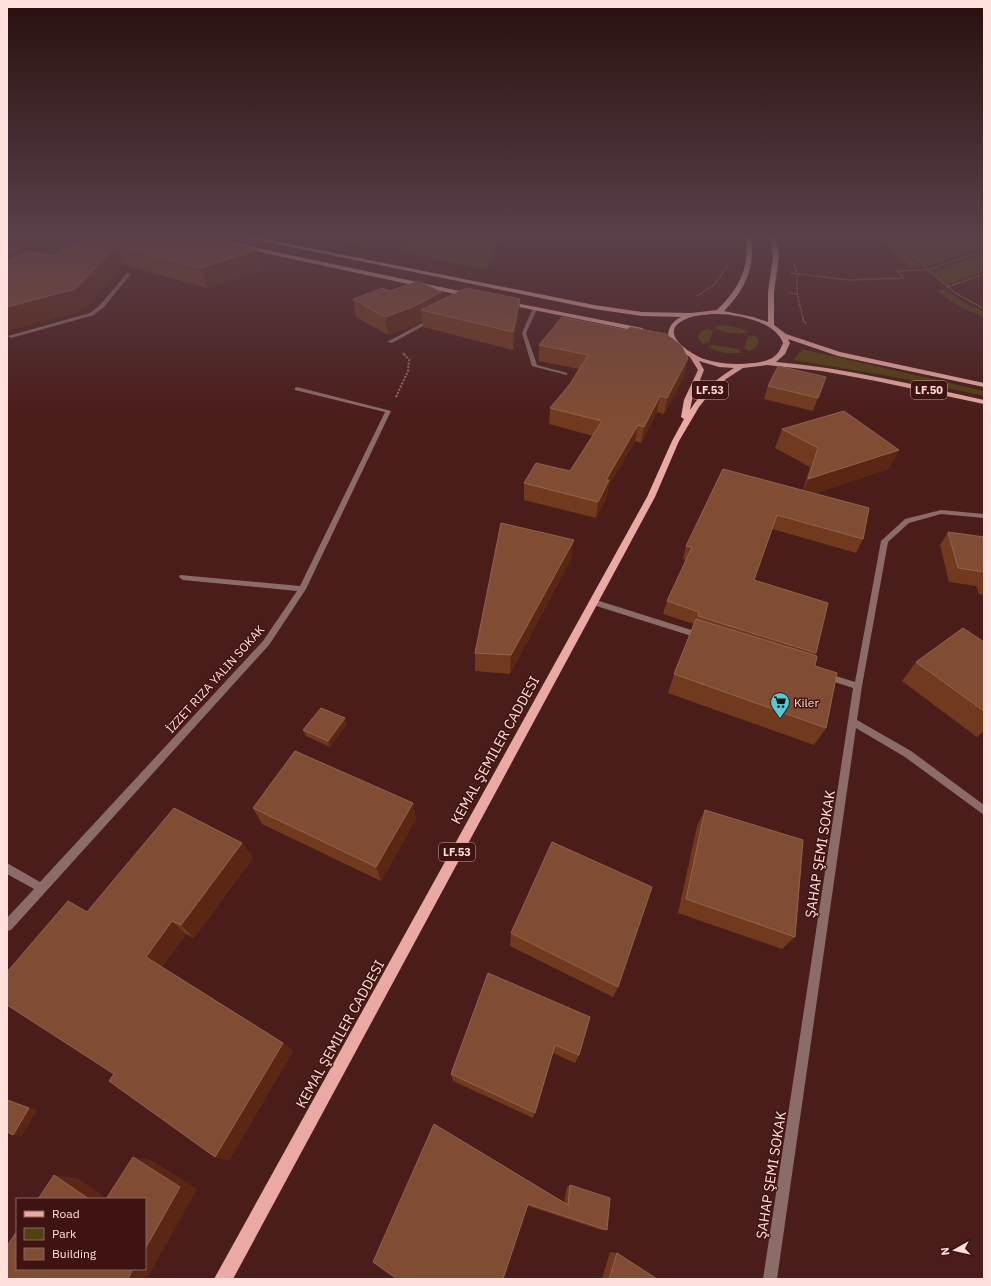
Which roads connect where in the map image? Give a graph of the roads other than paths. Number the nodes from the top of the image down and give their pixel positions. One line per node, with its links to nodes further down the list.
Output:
1 (110, 295): 16 (street)
2 (469, 295): 6 (main road)
3 (534, 295): 11 (main road)
4 (735, 295): 10 (main road)
5 (771, 295): 13 (main road)
6 (474, 296): 7 (street)
7 (467, 300)
8 (501, 302): 9 (main road)
9 (535, 309): 14 (main road); 23 (street)
10 (719, 312): 11 (main road, LF.50); 13 (main road, LF.50)
11 (690, 315): 19 (main road)
12 (440, 316): 18 (street)
13 (771, 326): 15 (main road, LF.50)
14 (647, 331)
15 (781, 334): 21 (main road, LF.50); 24 (main road, LF.50)
16 (11, 336)
17 (663, 337): 19 (main road)
18 (390, 342)
19 (674, 343): 20 (main road, LF.50)
20 (692, 356): 22 (main road, LF.50); 27 (main road, KEMAL ŞEMILER CADDESI / LF.53)
21 (766, 363): 22 (main road, LF.50); 26 (main road, LF.50)
22 (742, 366): 27 (main road, KEMAL ŞEMILER CADDESI / LF.53)
23 (565, 374)
24 (984, 385)
25 (297, 389): 30 (street)
26 (984, 402)
27 (684, 421): 31 (main road, KEMAL ŞEMILER CADDESI / LF.53)
28 (984, 516): 34 (street, ŞAHAP ŞEMI SOKAK)
29 (183, 577): 30 (street)
30 (302, 589): 38 (street)
31 (593, 602): 32 (street); 40 (main road, KEMAL ŞEMILER CADDESI / LF.53)
32 (707, 638)
33 (820, 674): 34 (street)
34 (858, 686): 35 (street, ŞAHAP ŞEMI SOKAK)
35 (854, 722): 36 (street); 41 (street, ŞAHAP ŞEMI SOKAK)
36 (984, 811)
37 (7, 868): 38 (street)
38 (41, 888): 39 (street)
39 (7, 926)
40 (223, 1279)
41 (770, 1279)

